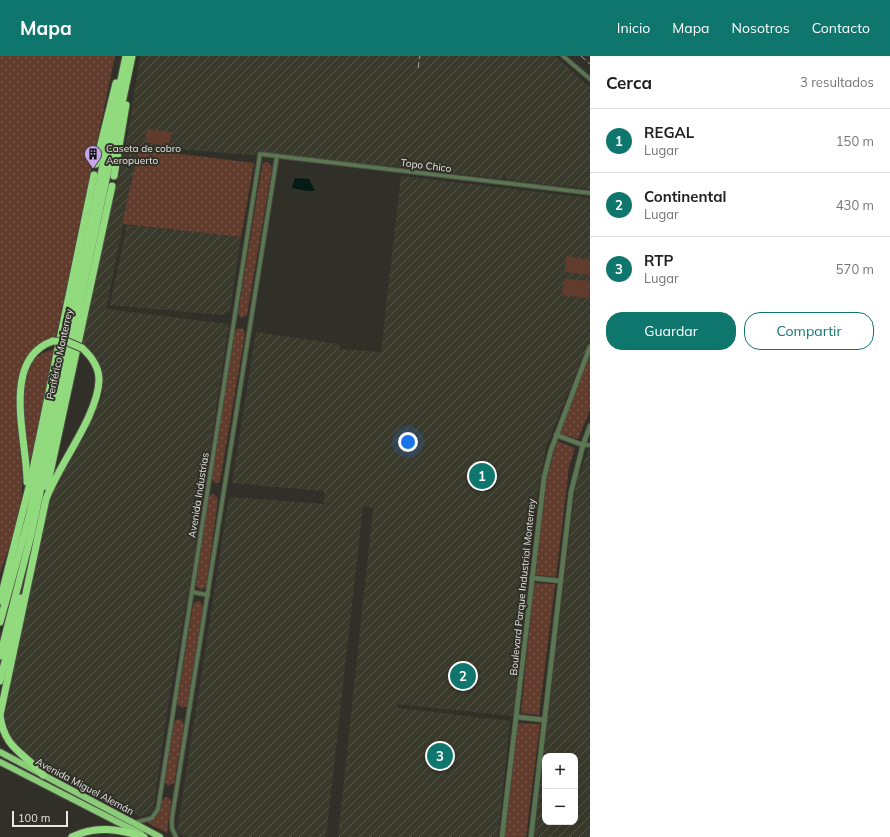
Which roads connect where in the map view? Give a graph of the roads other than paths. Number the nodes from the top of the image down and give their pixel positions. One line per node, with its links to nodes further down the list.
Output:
1 (129, 56): 6 (highway); 8 (highway); 26 (highway, Periférico Monterrey); 27 (highway, Periférico Monterrey)
2 (563, 56): 3 (street)
3 (590, 79)
4 (260, 154): 5 (street, Topo Chico); 23 (street, Avenida Industrias)
5 (276, 156): 10 (street, Topo Chico); 24 (street)
6 (96, 164)
7 (94, 175): 16 (highway)
8 (114, 176)
9 (112, 186): 17 (highway)
10 (590, 193)
11 (590, 347): 13 (street, Boulevard Parque Industrial Monterrey)
12 (590, 426): 14 (street)
13 (556, 435): 14 (street); 20 (street, Boulevard Parque Industrial Monterrey)
14 (583, 445): 15 (street); 21 (street)
15 (590, 445)
16 (26, 498): 17 (highway, bridge); 19 (highway)
17 (46, 499): 18 (highway)
18 (34, 550): 28 (highway); 33 (highway)
19 (11, 560): 22 (highway); 25 (highway)
20 (532, 578): 21 (street); 29 (street, Boulevard Parque Industrial Monterrey)
21 (561, 581): 30 (street)
22 (0, 590)
23 (192, 592): 24 (street); 34 (street, Avenida Industrias)
24 (208, 595): 38 (street)
25 (0, 601)
26 (0, 622)
27 (0, 656)
28 (0, 681)
29 (517, 717): 30 (street); 39 (street, Boulevard Parque Industrial Monterrey)
30 (546, 720): 40 (street)
31 (0, 752): 33 (highway, Avenida Miguel Alemán)
32 (0, 762): 36 (highway, Avenida Miguel Alemán)
33 (43, 775): 34 (highway, Avenida Miguel Alemán)
34 (134, 823): 37 (highway, Avenida Miguel Alemán)
35 (72, 837): 36 (highway)
36 (145, 837)
37 (160, 837)
38 (176, 837)
39 (502, 837)
40 (531, 837)

